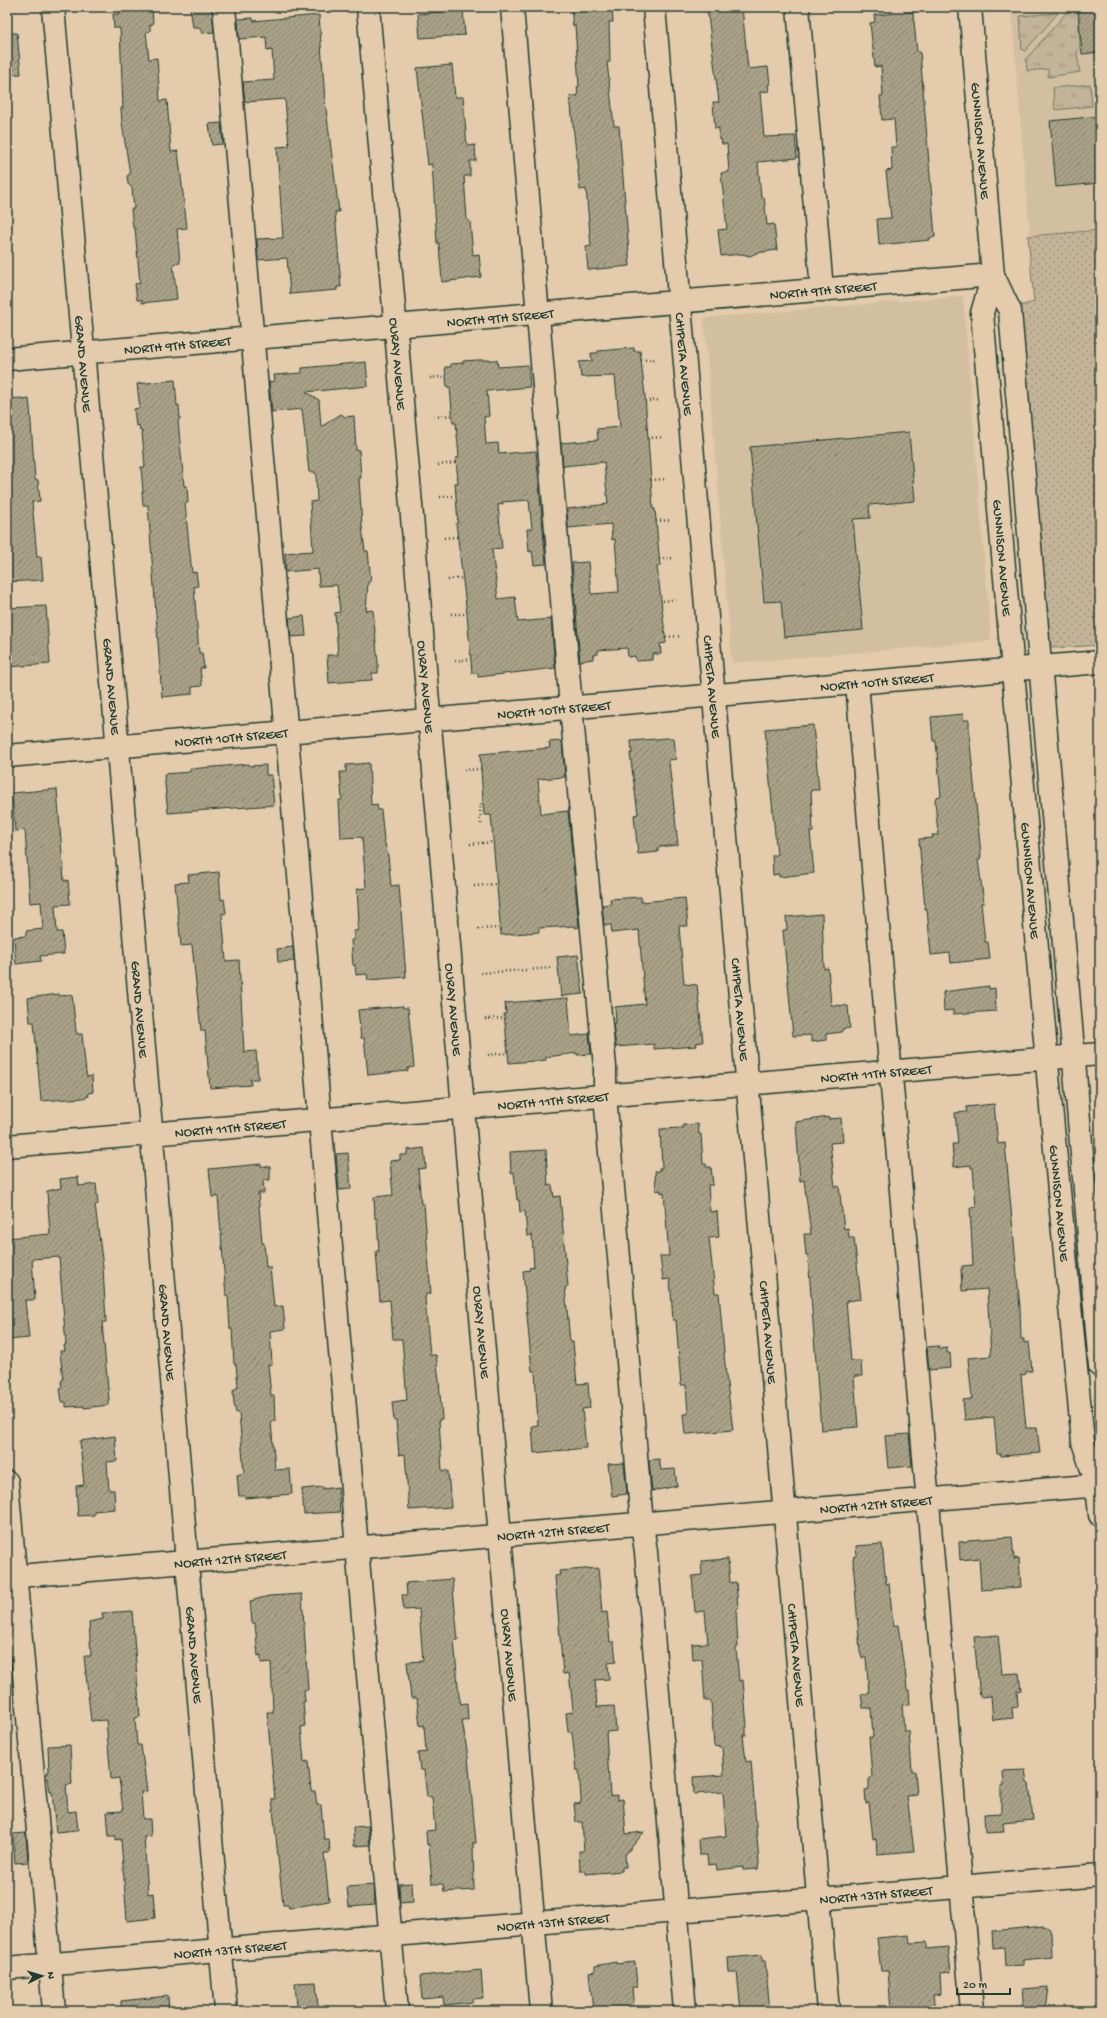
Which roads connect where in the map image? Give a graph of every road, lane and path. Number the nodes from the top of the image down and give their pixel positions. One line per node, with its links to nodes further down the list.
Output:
1 (53, 7): 14 (street, GRAND AVENUE)
2 (224, 7): 13 (street)
3 (368, 7): 12 (street, OURAY AVENUE)
4 (512, 7): 11 (street)
5 (654, 7): 10 (street, CHIPETA AVENUE)
6 (798, 7): 9 (street)
7 (970, 7): 8 (street, GUNNISON AVENUE)
8 (993, 275): 9 (street, NORTH 9TH STREET); 49 (street, GUNNISON AVENUE); 50 (street, GUNNISON AVENUE)
9 (822, 290): 10 (street, NORTH 9TH STREET)
10 (680, 302): 11 (street, NORTH 9TH STREET); 52 (street, CHIPETA AVENUE)
11 (537, 314): 12 (street, NORTH 9TH STREET); 53 (street)
12 (396, 326): 13 (street, NORTH 9TH STREET); 54 (street, OURAY AVENUE)
13 (253, 338): 14 (street, NORTH 9TH STREET); 55 (street)
14 (82, 352): 15 (street, NORTH 9TH STREET); 56 (street, GRAND AVENUE)
15 (7, 359)
16 (657, 359): 17 (path)
17 (641, 360)
18 (446, 376): 19 (path)
19 (430, 378)
20 (661, 400): 21 (path)
21 (646, 401)
22 (452, 415): 23 (path)
23 (434, 417)
24 (664, 437): 25 (path)
25 (648, 438)
26 (456, 463): 27 (path)
27 (438, 465)
28 (667, 479): 29 (path)
29 (651, 480)
30 (456, 496): 31 (path)
31 (440, 498)
32 (671, 520): 33 (path)
33 (656, 521)
34 (457, 537): 35 (path)
35 (444, 538)
36 (674, 558): 37 (path)
37 (659, 559)
38 (462, 578): 39 (path)
39 (448, 580)
40 (677, 599): 41 (path)
41 (663, 601)
42 (451, 614): 43 (path)
43 (467, 614)
44 (681, 636): 45 (path)
45 (666, 637)
46 (471, 659): 47 (path)
47 (455, 661)
48 (1100, 662): 49 (street, NORTH 10TH STREET)
49 (1040, 667): 50 (street, NORTH 10TH STREET); 75 (street, GUNNISON AVENUE)
50 (1013, 670): 51 (street, NORTH 10TH STREET); 76 (street, GUNNISON AVENUE)
51 (857, 683): 52 (street, NORTH 10TH STREET); 77 (street)
52 (714, 696): 53 (street, NORTH 10TH STREET); 78 (street, CHIPETA AVENUE)
53 (571, 707): 54 (street, NORTH 10TH STREET); 79 (street)
54 (430, 720): 55 (street, NORTH 10TH STREET); 80 (street, OURAY AVENUE)
55 (287, 732): 56 (street, NORTH 10TH STREET); 81 (street)
56 (116, 746): 57 (street, NORTH 10TH STREET); 82 (street, GRAND AVENUE)
57 (7, 756)
58 (481, 769): 59 (path)
59 (464, 770)
60 (483, 800): 61 (path)
61 (482, 824)
62 (494, 842): 63 (path)
63 (470, 844)
64 (498, 884): 65 (path)
65 (474, 886)
66 (501, 928): 67 (path)
67 (478, 929)
68 (553, 968): 69 (path)
69 (481, 973)
70 (505, 1018): 71 (path)
71 (485, 1019)
72 (506, 1053): 74 (path)
73 (1100, 1054): 75 (street, NORTH 11TH STREET)
74 (488, 1055)
75 (1074, 1056): 76 (street, NORTH 11TH STREET); 84 (street, GUNNISON AVENUE)
76 (1046, 1058): 77 (street, NORTH 11TH STREET); 85 (street, GUNNISON AVENUE)
77 (890, 1071): 78 (street, NORTH 11TH STREET); 87 (street)
78 (747, 1083): 79 (street, NORTH 11TH STREET); 88 (street, CHIPETA AVENUE)
79 (605, 1095): 80 (street, NORTH 11TH STREET); 90 (street)
80 (463, 1108): 81 (street, NORTH 11TH STREET); 91 (street, OURAY AVENUE)
81 (320, 1120): 82 (street, NORTH 11TH STREET); 92 (street)
82 (152, 1133): 83 (street, NORTH 11TH STREET); 93 (street, GRAND AVENUE)
83 (7, 1146)
84 (1100, 1366)
85 (1099, 1481): 87 (street, NORTH 12TH STREET); 89 (street, GUNNISON AVENUE)
86 (7, 1482): 94 (street)
87 (927, 1500): 88 (street, NORTH 12TH STREET); 96 (street)
88 (784, 1512): 90 (street, NORTH 12TH STREET); 97 (street, CHIPETA AVENUE)
89 (1100, 1515)
90 (642, 1524): 91 (street, NORTH 12TH STREET); 98 (street)
91 (500, 1536): 92 (street, NORTH 12TH STREET); 99 (street, OURAY AVENUE)
92 (357, 1548): 93 (street, NORTH 12TH STREET); 100 (street)
93 (187, 1562): 94 (street, NORTH 12TH STREET); 101 (street, GRAND AVENUE)
94 (11, 1577): 102 (street)
95 (1100, 1875): 96 (street, NORTH 13TH STREET)
96 (962, 1887): 97 (street, NORTH 13TH STREET); 110 (street)
97 (818, 1899): 98 (street, NORTH 13TH STREET); 109 (street, CHIPETA AVENUE)
98 (676, 1912): 99 (street, NORTH 13TH STREET); 108 (street)
99 (533, 1924): 100 (street, NORTH 13TH STREET); 107 (street, OURAY AVENUE)
100 (391, 1936): 101 (street, NORTH 13TH STREET); 106 (street)
101 (221, 1951): 102 (street, NORTH 13TH STREET); 105 (street, GRAND AVENUE)
102 (50, 1964): 103 (street, NORTH 13TH STREET); 104 (street)
103 (7, 1968)
104 (54, 2011)
105 (226, 2011)
106 (397, 2011)
107 (541, 2011)
108 (685, 2011)
109 (828, 2011)
110 (972, 2011)

